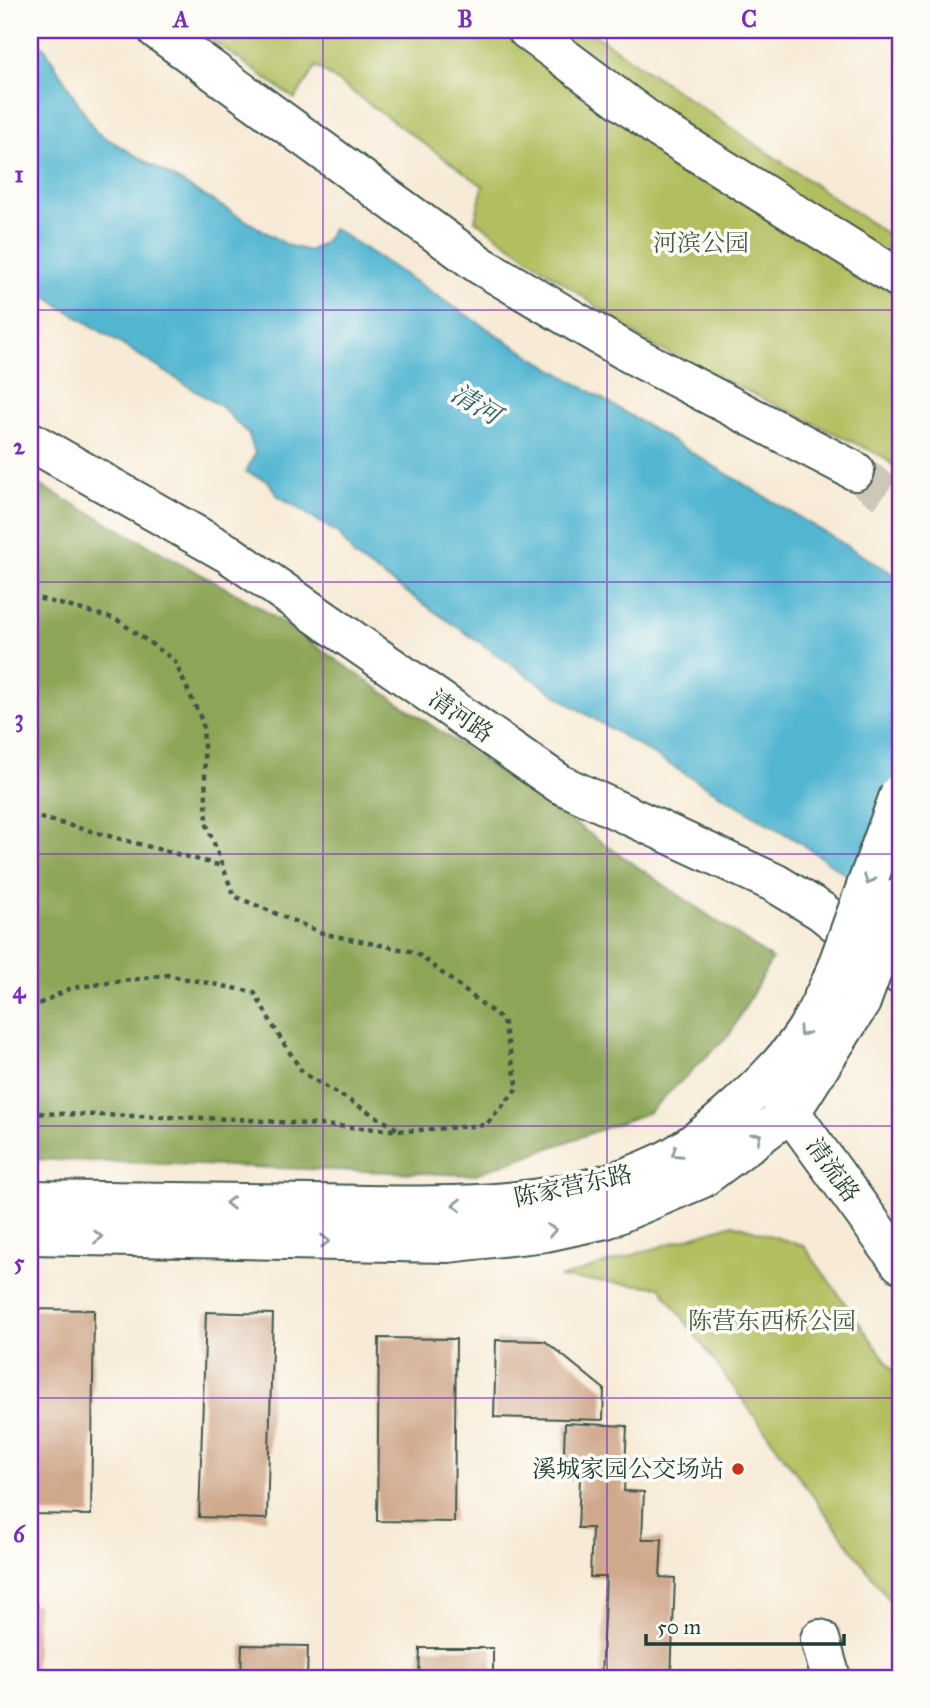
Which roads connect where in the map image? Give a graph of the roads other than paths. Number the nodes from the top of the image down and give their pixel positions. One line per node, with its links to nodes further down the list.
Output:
1 (157, 30): 5 (street)
2 (527, 30): 3 (street)
3 (900, 279)
4 (30, 441): 8 (street, 清河路)
5 (855, 471)
6 (900, 793): 9 (street, 陈家营东路, one-way to 9, bridge)
7 (900, 896): 9 (street, 陈家营东路, bridge)
8 (900, 975)
9 (846, 991): 10 (street, 陈家营东路, one-way to 10); 11 (street, 陈家营东路)
10 (766, 1078): 11 (street, 清流路); 12 (street, 陈家营东路, one-way to 12)
11 (790, 1112): 13 (street, 陈家营东路, one-way to 11); 14 (street, 清流路)
12 (30, 1200)
13 (30, 1235)
14 (900, 1263)
15 (820, 1639): 16 (street)
16 (831, 1678)

